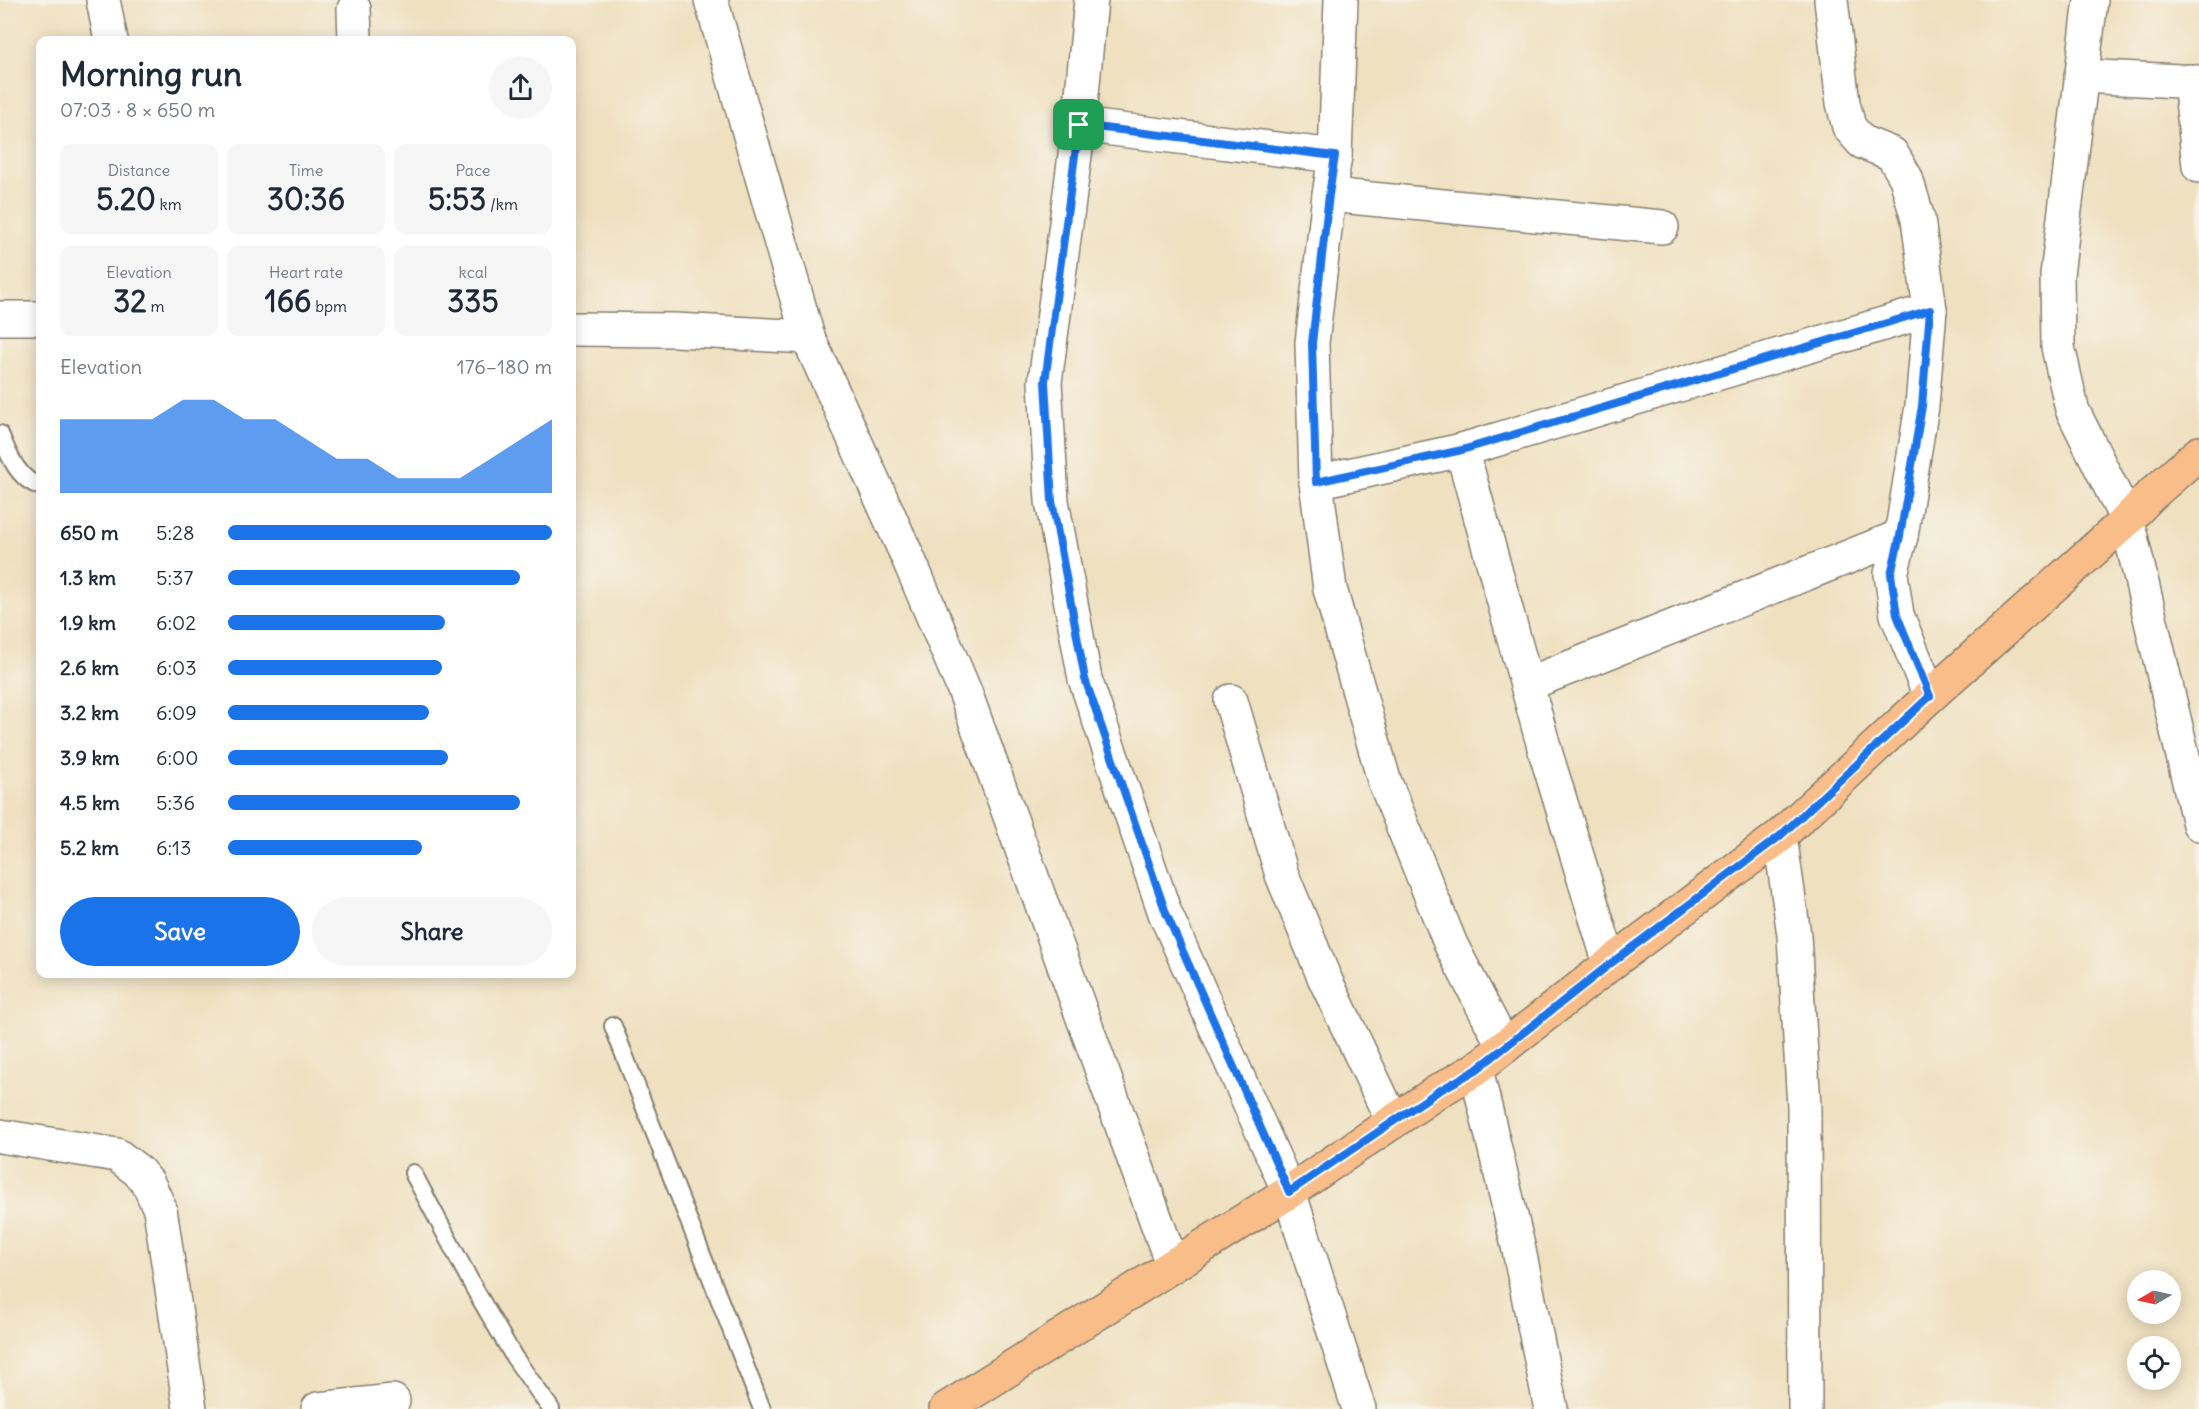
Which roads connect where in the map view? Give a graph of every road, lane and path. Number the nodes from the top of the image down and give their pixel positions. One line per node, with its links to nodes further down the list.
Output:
1 (103, 0): 7 (street)
2 (711, 0): 19 (street)
3 (1091, 0): 10 (street)
4 (1341, 0): 11 (street)
5 (1831, 0): 15 (street)
6 (2091, 0): 8 (street)
7 (110, 36)
8 (2081, 76): 9 (street); 25 (street)
9 (2194, 82): 12 (street)
10 (1079, 125): 11 (street); 39 (street)
11 (1335, 156): 13 (street)
12 (2199, 166)
13 (1329, 195): 14 (street); 23 (street)
14 (1662, 227)
15 (1930, 310): 21 (street); 26 (street)
16 (0, 318): 17 (street)
17 (36, 318)
18 (576, 328): 19 (street)
19 (808, 338): 40 (street)
20 (0, 434): 24 (lane)
21 (1462, 450): 23 (street); 27 (street)
22 (2199, 453): 25 (main road)
23 (1316, 482): 34 (street)
24 (36, 485)
25 (2127, 520): 28 (main road); 30 (street)
26 (1900, 536): 27 (street); 28 (street)
27 (1528, 684): 32 (street)
28 (1930, 696): 31 (main road)
29 (1231, 701): 36 (street)
30 (2199, 824)
31 (1780, 836): 32 (main road); 49 (street)
32 (1610, 964): 34 (main road)
33 (613, 1026): 45 (lane)
34 (1504, 1047): 35 (main road)
35 (1476, 1070): 36 (main road); 48 (street)
36 (1393, 1122): 39 (main road)
37 (0, 1136): 42 (street)
38 (412, 1173): 44 (lane)
39 (1289, 1192): 40 (main road); 47 (street)
40 (1172, 1264): 46 (main road)
41 (393, 1401): 43 (street)
42 (190, 1409)
43 (318, 1409)
44 (551, 1409)
45 (762, 1409)
46 (946, 1409)
47 (1359, 1409)
48 (1551, 1409)
49 (1805, 1409)

